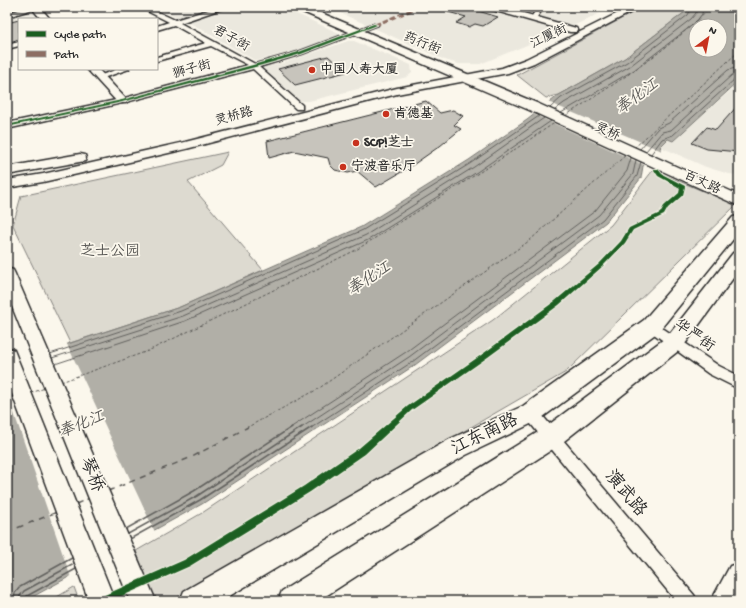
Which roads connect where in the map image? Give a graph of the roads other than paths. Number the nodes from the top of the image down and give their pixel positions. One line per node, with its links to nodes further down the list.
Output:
1 (36, 7): 10 (street); 11 (main road)
2 (142, 7): 13 (street, 君子街)
3 (224, 7): 13 (street)
4 (299, 7): 15 (main road, 药行街)
5 (315, 7): 15 (main road, 药行街)
6 (492, 7): 12 (main road)
7 (541, 7): 12 (street)
8 (637, 7): 24 (main road, 江厦街)
9 (616, 8): 16 (main road, 江厦街)
10 (7, 15)
11 (45, 18)
12 (532, 19): 16 (main road)
13 (175, 23): 14 (street); 17 (street, 君子街)
14 (158, 28)
15 (366, 29): 21 (street, 狮子街); 24 (main road, 药行街)
16 (573, 30): 24 (main road, 江厦街)
17 (213, 43): 20 (street); 21 (street, 君子街)
18 (18, 44): 19 (street)
19 (7, 48)
20 (158, 59)
21 (254, 66): 25 (street, 狮子街); 27 (street, 君子街)
22 (118, 70): 23 (street)
23 (96, 73): 25 (main road)
24 (466, 74): 26 (main road, 药行街); 27 (main road, 灵桥路); 31 (main road, 灵桥路)
25 (122, 101): 28 (street, 狮子街)
26 (536, 105): 29 (main road, 灵桥)
27 (299, 106): 30 (main road, 灵桥路)
28 (7, 126)
29 (670, 164): 32 (main road, 百丈路); 33 (main road, 百丈路)
30 (7, 171)
31 (7, 184)
32 (739, 190)
33 (739, 201)
34 (739, 221): 37 (main road, 江东南路)
35 (739, 257): 38 (main road, 江东南路)
36 (7, 274): 45 (main road, 琴桥)
37 (651, 326): 38 (street, 华严街); 41 (main road, 江东南路)
38 (675, 342): 40 (street, 华严街); 42 (main road, 江东南路)
39 (7, 355): 44 (main road)
40 (739, 383)
41 (531, 413): 42 (street, 演武路); 46 (main road, 江东南路)
42 (550, 437): 47 (main road, 江东南路); 48 (street, 演武路)
43 (739, 575): 49 (main road)
44 (102, 601)
45 (143, 601)
46 (194, 601)
47 (292, 601)
48 (688, 601)
49 (724, 601)

